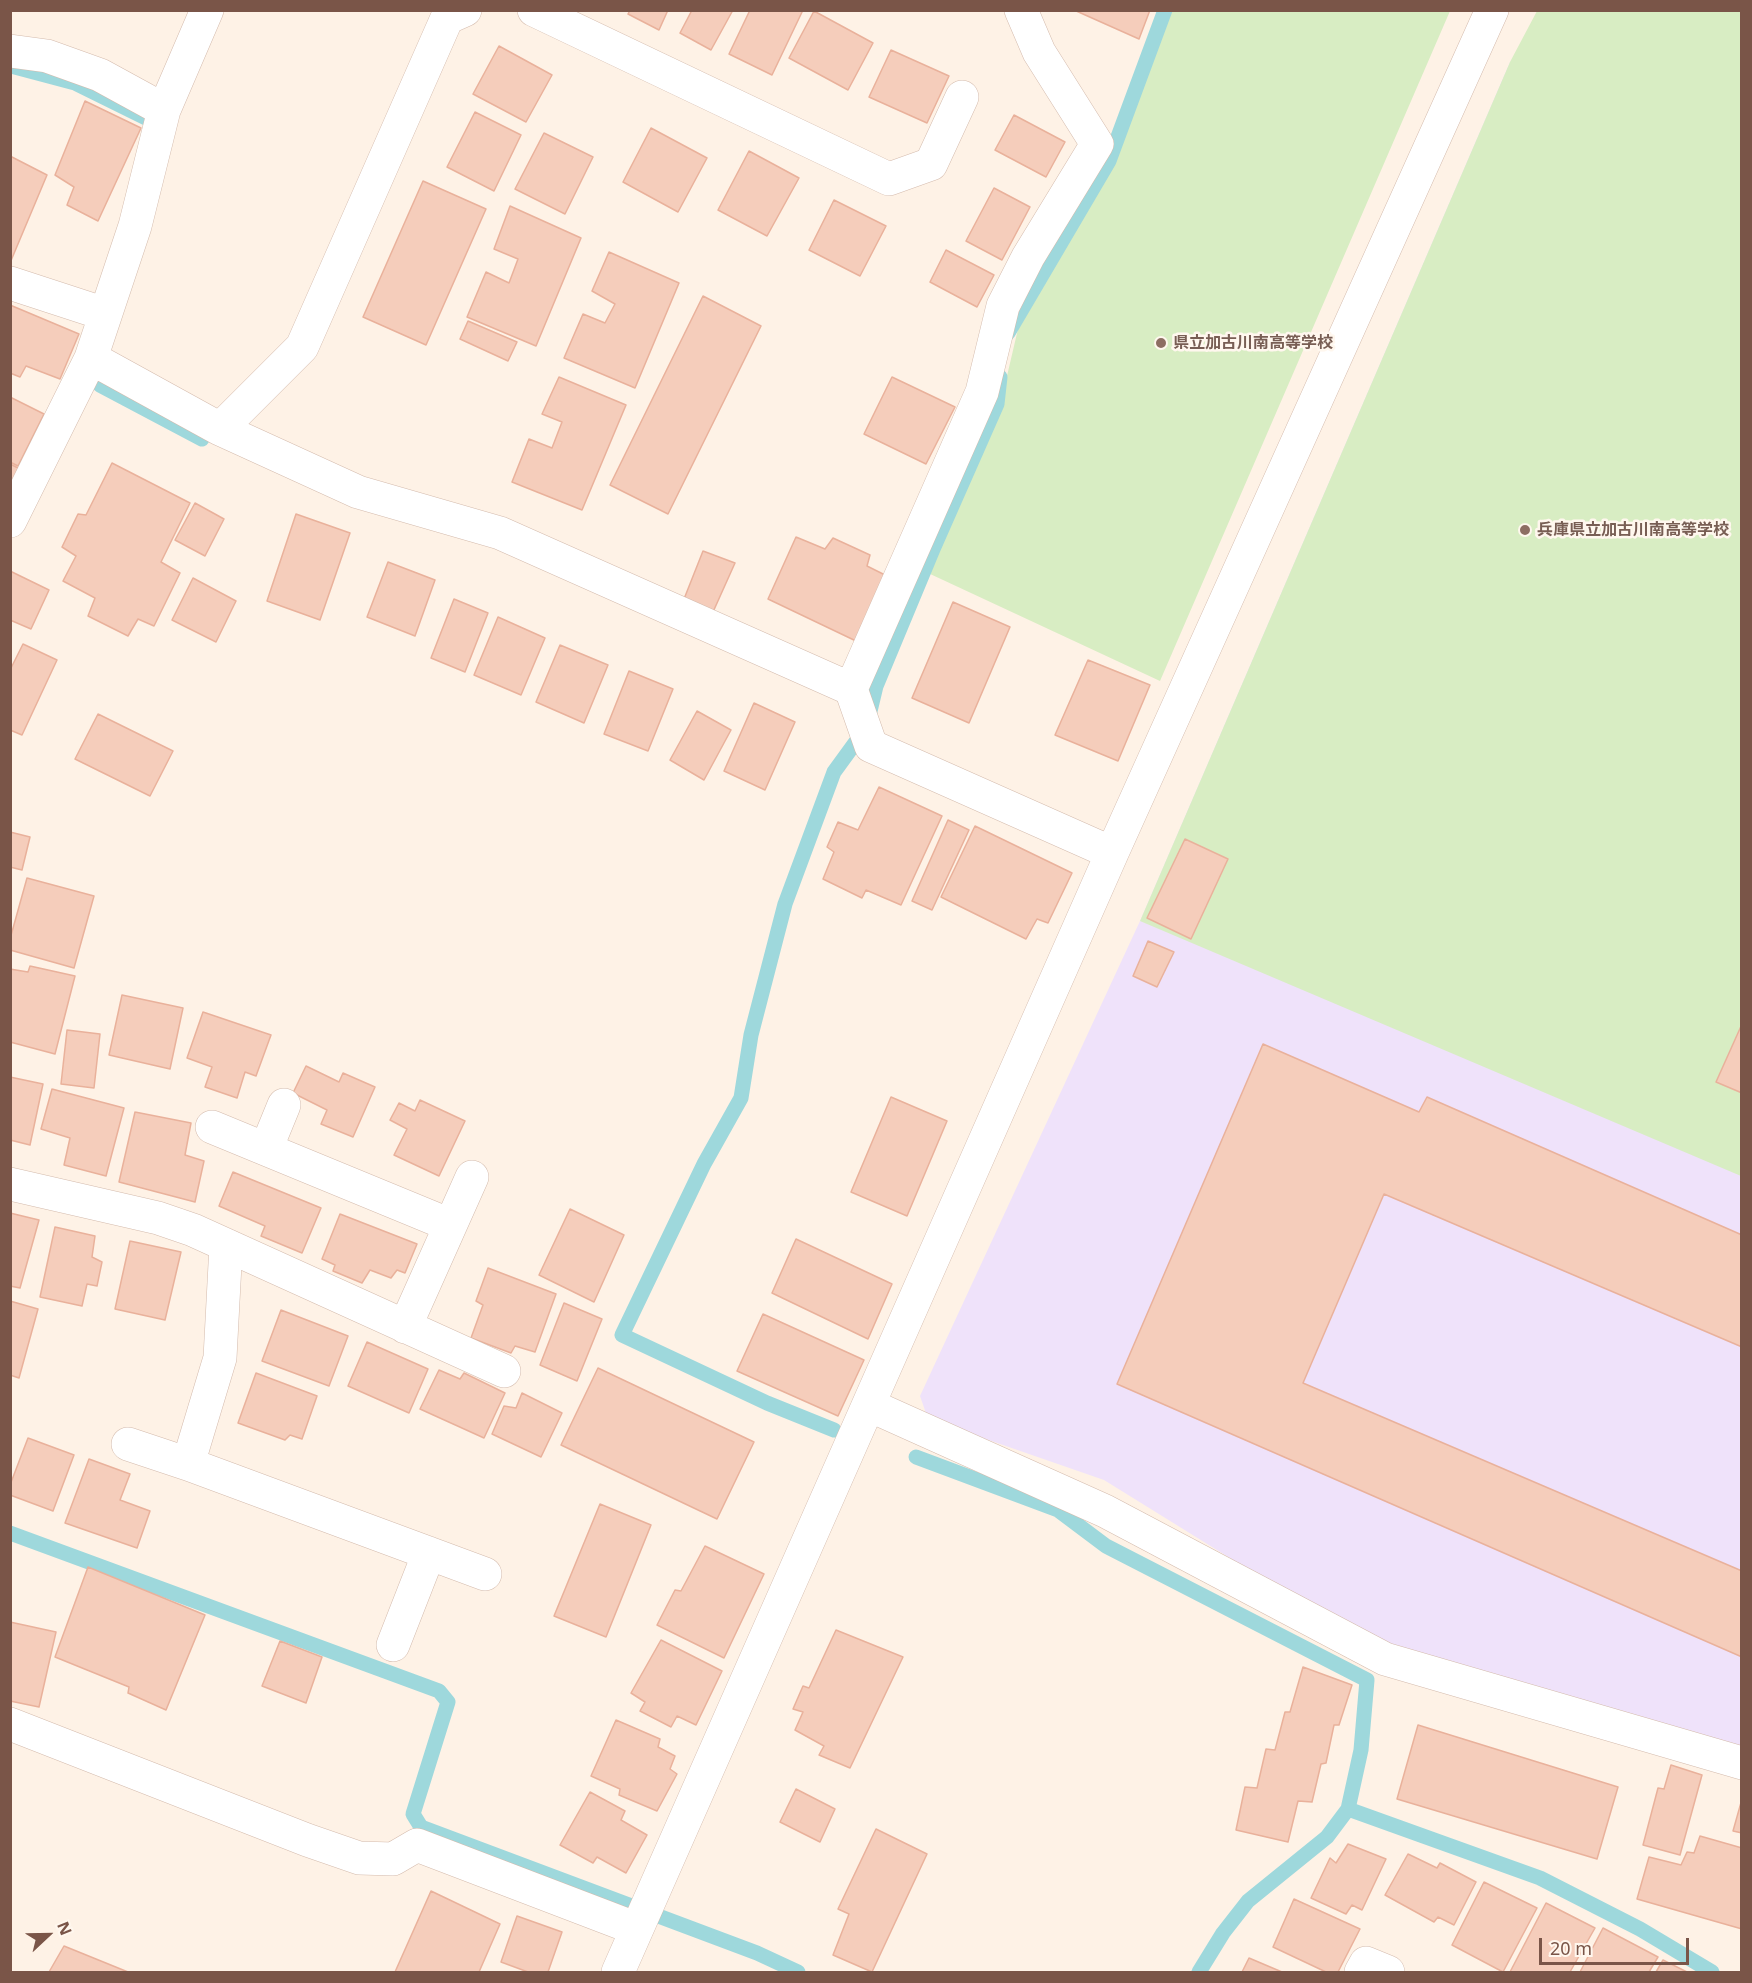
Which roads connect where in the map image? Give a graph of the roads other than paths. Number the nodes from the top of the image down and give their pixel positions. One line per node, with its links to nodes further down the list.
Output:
1 (207, 10): 8 (street)
2 (465, 10): 12 (street)
3 (534, 10): 7 (street)
4 (1021, 10): 14 (street)
5 (1492, 10): 15 (street)
6 (10, 51): 8 (street)
7 (962, 97)
8 (164, 110): 10 (street)
9 (10, 283): 10 (street)
10 (105, 314): 11 (street)
11 (91, 358): 12 (street); 13 (street)
12 (220, 429): 14 (street)
13 (10, 521)
14 (851, 689): 15 (street)
15 (1112, 853): 25 (street)
16 (284, 1106): 18 (street)
17 (212, 1127): 18 (street)
18 (266, 1149): 21 (street)
19 (472, 1177): 21 (street)
20 (10, 1184): 22 (street)
21 (450, 1225): 23 (street)
22 (226, 1245): 23 (street); 27 (street)
23 (405, 1327): 24 (street)
24 (504, 1371)
25 (859, 1427): 32 (street); 33 (street)
26 (128, 1444): 27 (street)
27 (189, 1464): 28 (street)
28 (429, 1553): 29 (street); 30 (street)
29 (485, 1574)
30 (393, 1645)
31 (10, 1724): 33 (street)
32 (1742, 1763)
33 (637, 1929): 34 (street)
34 (618, 1972)
35 (1361, 1972): 36 (street)
36 (1388, 1972)

